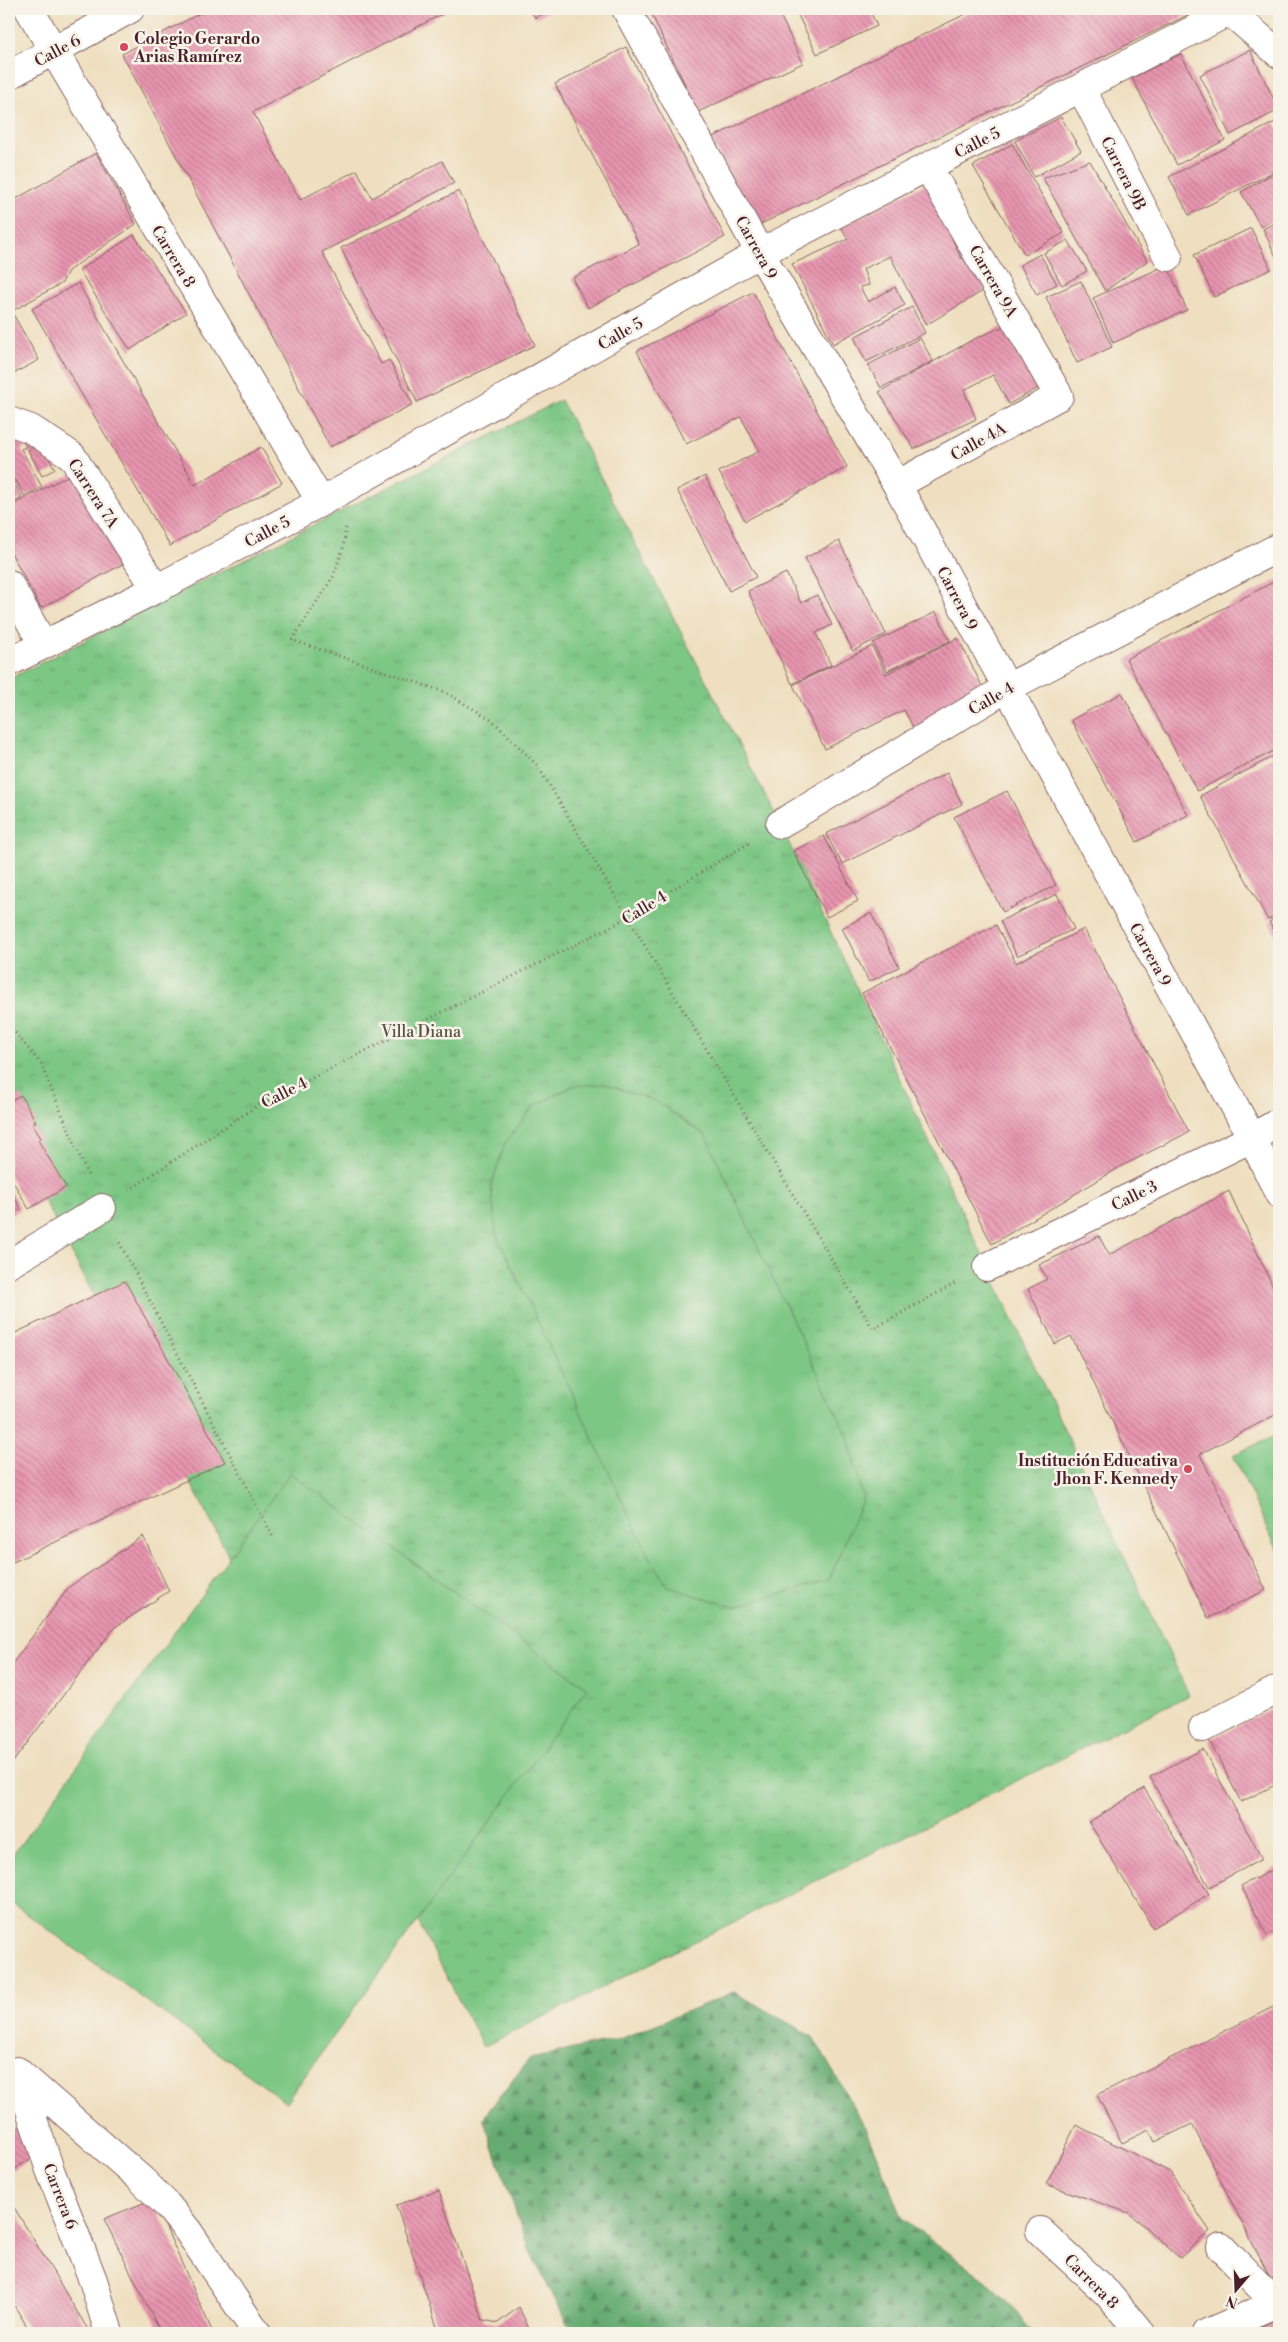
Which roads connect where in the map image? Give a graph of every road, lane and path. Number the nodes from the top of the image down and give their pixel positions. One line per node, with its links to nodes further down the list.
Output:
1 (29, 9): 5 (street, Carrera 8)
2 (130, 9): 5 (street, Calle 6)
3 (626, 9): 10 (street, Carrera 9)
4 (1230, 10): 6 (street); 8 (street, Calle 5)
5 (53, 52): 7 (street, Calle 6); 15 (street, Carrera 8)
6 (1279, 54)
7 (9, 75)
8 (1081, 88): 9 (street, Calle 5); 11 (street, Carrera 9B)
9 (928, 167): 10 (street, Calle 5); 12 (street, Carrera 9A)
10 (760, 254): 14 (street, Carrera 9); 15 (street, Calle 5)
11 (1168, 257)
12 (1059, 396): 14 (street, Calle 4A)
13 (9, 421): 19 (street, Carrera 7A)
14 (897, 485): 22 (street, Carrera 9)
15 (321, 502): 19 (street, Calle 5)
16 (347, 518): 24 (path)
17 (1279, 547): 22 (street, Calle 4)
18 (9, 584): 20 (street)
19 (156, 589): 20 (street, Calle 5)
20 (43, 644): 21 (street, Calle 5)
21 (9, 662)
22 (1007, 688): 23 (street, Calle 4); 27 (street, Carrera 9)
23 (780, 824): 24 (path, Calle 4)
24 (626, 918): 29 (path, Calle 4); 31 (path)
25 (9, 1025): 29 (path)
26 (1279, 1122): 27 (street, Calle 3)
27 (1252, 1138): 28 (street, Carrera 9); 31 (street, Calle 3)
28 (1279, 1194)
29 (102, 1208): 30 (street); 32 (path)
30 (9, 1264)
31 (986, 1266)
32 (274, 1539)
33 (1279, 1689): 34 (street)
34 (1203, 1728)
35 (13, 2065): 39 (street, Carrera 6); 40 (street)
36 (1040, 2231): 41 (street, Carrera 8)
37 (1222, 2247): 38 (street)
38 (1278, 2303): 42 (street)
39 (109, 2333)
40 (257, 2333)
41 (1141, 2333)
42 (1206, 2333)

